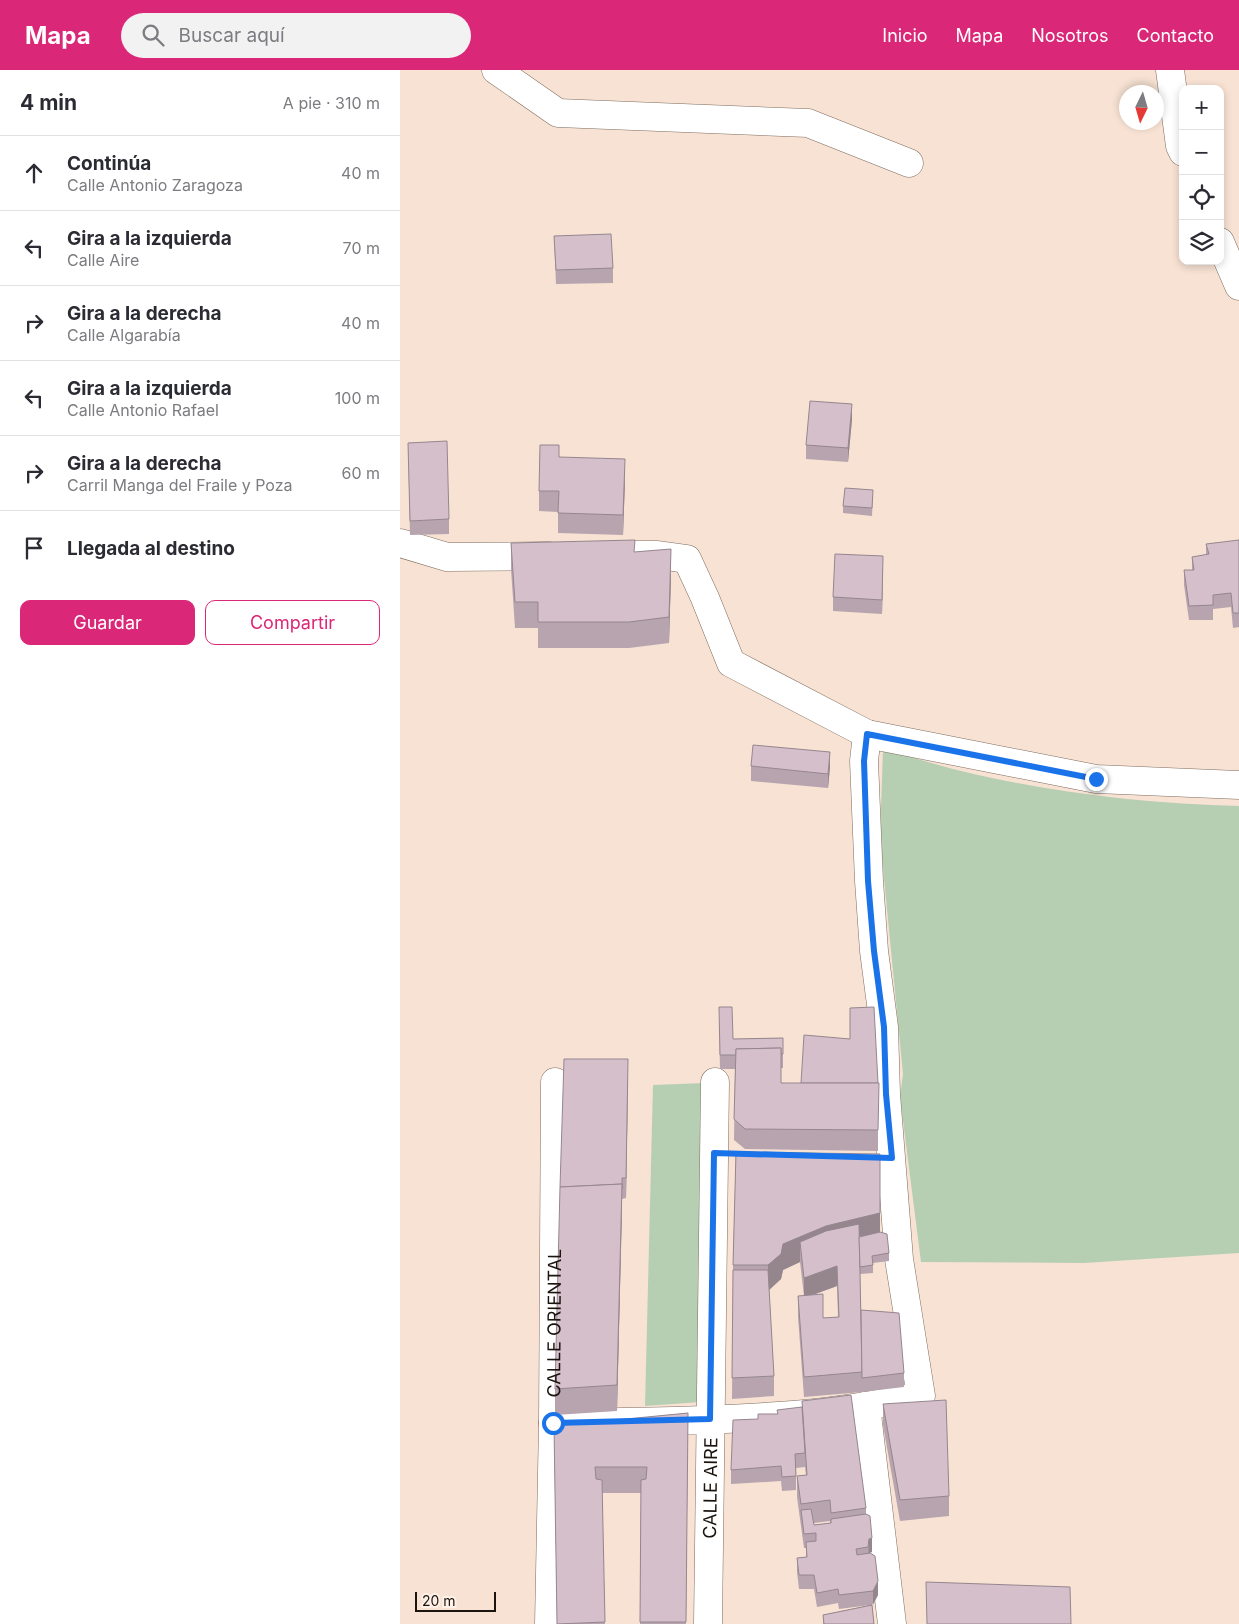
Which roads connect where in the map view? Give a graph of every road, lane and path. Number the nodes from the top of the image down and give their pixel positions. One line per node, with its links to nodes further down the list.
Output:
1 (496, 70): 4 (street)
2 (1170, 70): 3 (street)
3 (1179, 138)
4 (909, 163)
5 (1224, 251): 6 (street)
6 (1239, 286)
7 (400, 543): 8 (street)
8 (571, 556)
9 (610, 556): 10 (street)
10 (867, 734): 11 (street); 15 (street)
11 (1239, 785)
12 (555, 1082): 18 (street, CALLE ORIENTAL)
13 (715, 1082): 17 (street, CALLE AIRE)
14 (863, 1157): 15 (street)
15 (892, 1158): 16 (street)
16 (866, 1406): 17 (street); 21 (street)
17 (710, 1419): 18 (street); 20 (street, CALLE AIRE)
18 (553, 1423): 19 (street, CALLE ORIENTAL)
19 (549, 1624)
20 (708, 1624)
21 (892, 1624)

